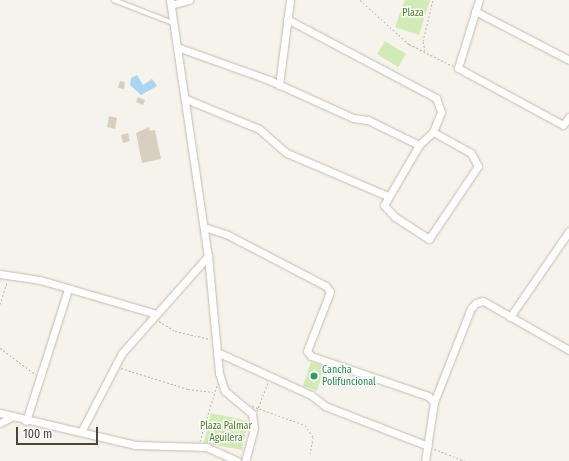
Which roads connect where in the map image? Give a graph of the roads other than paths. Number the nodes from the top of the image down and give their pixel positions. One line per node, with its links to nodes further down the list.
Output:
1 (114, 0): 8 (lane)
2 (189, 0): 5 (street)
3 (290, 0): 7 (street)
4 (479, 0): 6 (street)
5 (171, 3): 8 (street)
6 (475, 11): 10 (street); 13 (street)
7 (287, 19): 11 (street); 14 (street)
8 (173, 24): 9 (street)
9 (177, 47): 11 (street); 12 (street)
10 (569, 60)
11 (279, 85): 15 (street)
12 (186, 99): 16 (street); 17 (street)
13 (569, 117)
14 (433, 132): 15 (street); 16 (street)
15 (419, 145): 16 (street)
16 (388, 196)
17 (204, 227): 19 (street); 26 (street)
18 (569, 231): 23 (street)
19 (208, 256): 22 (street); 25 (street)
20 (0, 274): 21 (street)
21 (68, 289): 22 (street); 29 (street)
22 (153, 317): 31 (street)
23 (510, 318): 24 (street); 26 (street)
24 (569, 350)
25 (217, 352): 32 (street); 34 (street)
26 (434, 402): 32 (street)
27 (0, 413): 28 (street)
28 (10, 418): 29 (street); 30 (street)
29 (26, 421): 31 (street)
30 (0, 423)
31 (81, 432): 33 (street)
32 (428, 446): 35 (street)
33 (237, 461)
34 (245, 461)
35 (425, 461)

